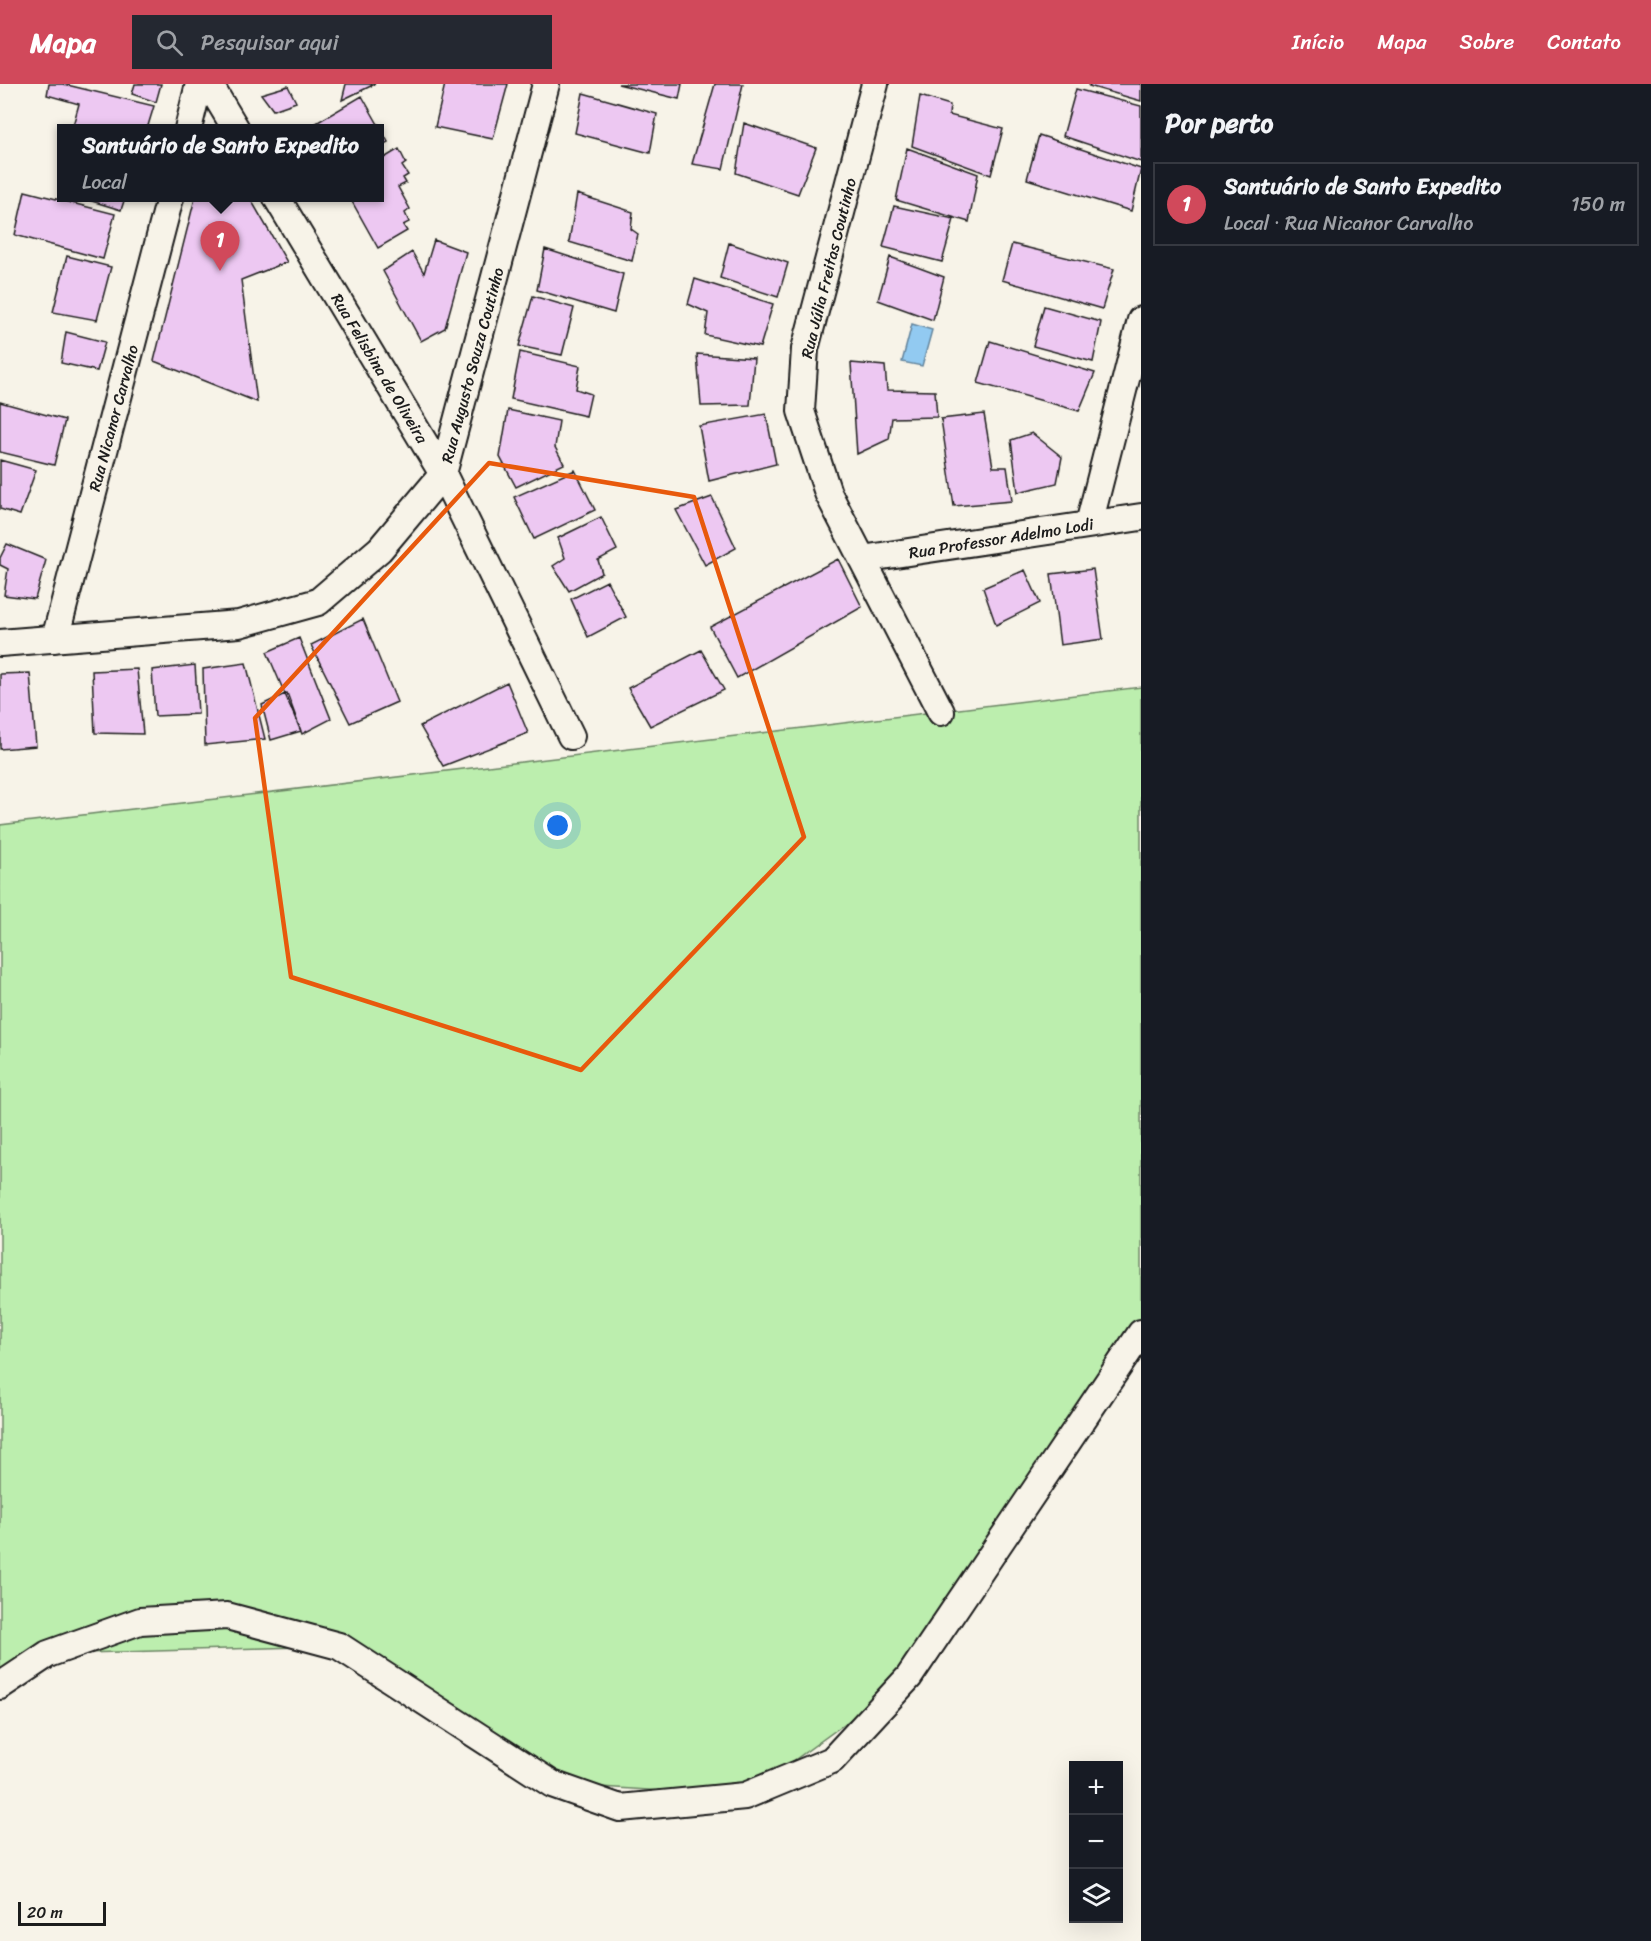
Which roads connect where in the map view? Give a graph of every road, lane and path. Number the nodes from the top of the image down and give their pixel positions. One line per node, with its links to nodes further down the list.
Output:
1 (199, 84): 5 (street)
2 (209, 84): 6 (street)
3 (546, 84): 10 (street, Rua Augusto Souza Coutinho)
4 (875, 84): 13 (street, Rua Júlia Freitas Coutinho)
5 (189, 124)
6 (233, 124)
7 (169, 202): 14 (street, Rua Nicanor Carvalho)
8 (280, 202): 10 (street, Rua Felisbina de Oliveira)
9 (1141, 320): 12 (street)
10 (443, 474): 14 (street, Rua Augusto Souza Coutinho); 17 (street, Rua Felisbina de Oliveira)
11 (1141, 517): 12 (street, Rua Professor Adelmo Lodi)
12 (1089, 524): 13 (street, Rua Professor Adelmo Lodi)
13 (862, 559): 16 (street, Rua Júlia Freitas Coutinho)
14 (55, 639): 15 (street, Rua Augusto Souza Coutinho)
15 (0, 643)
16 (940, 712)
17 (571, 736)
18 (1141, 1333): 19 (street)
19 (0, 1686)

